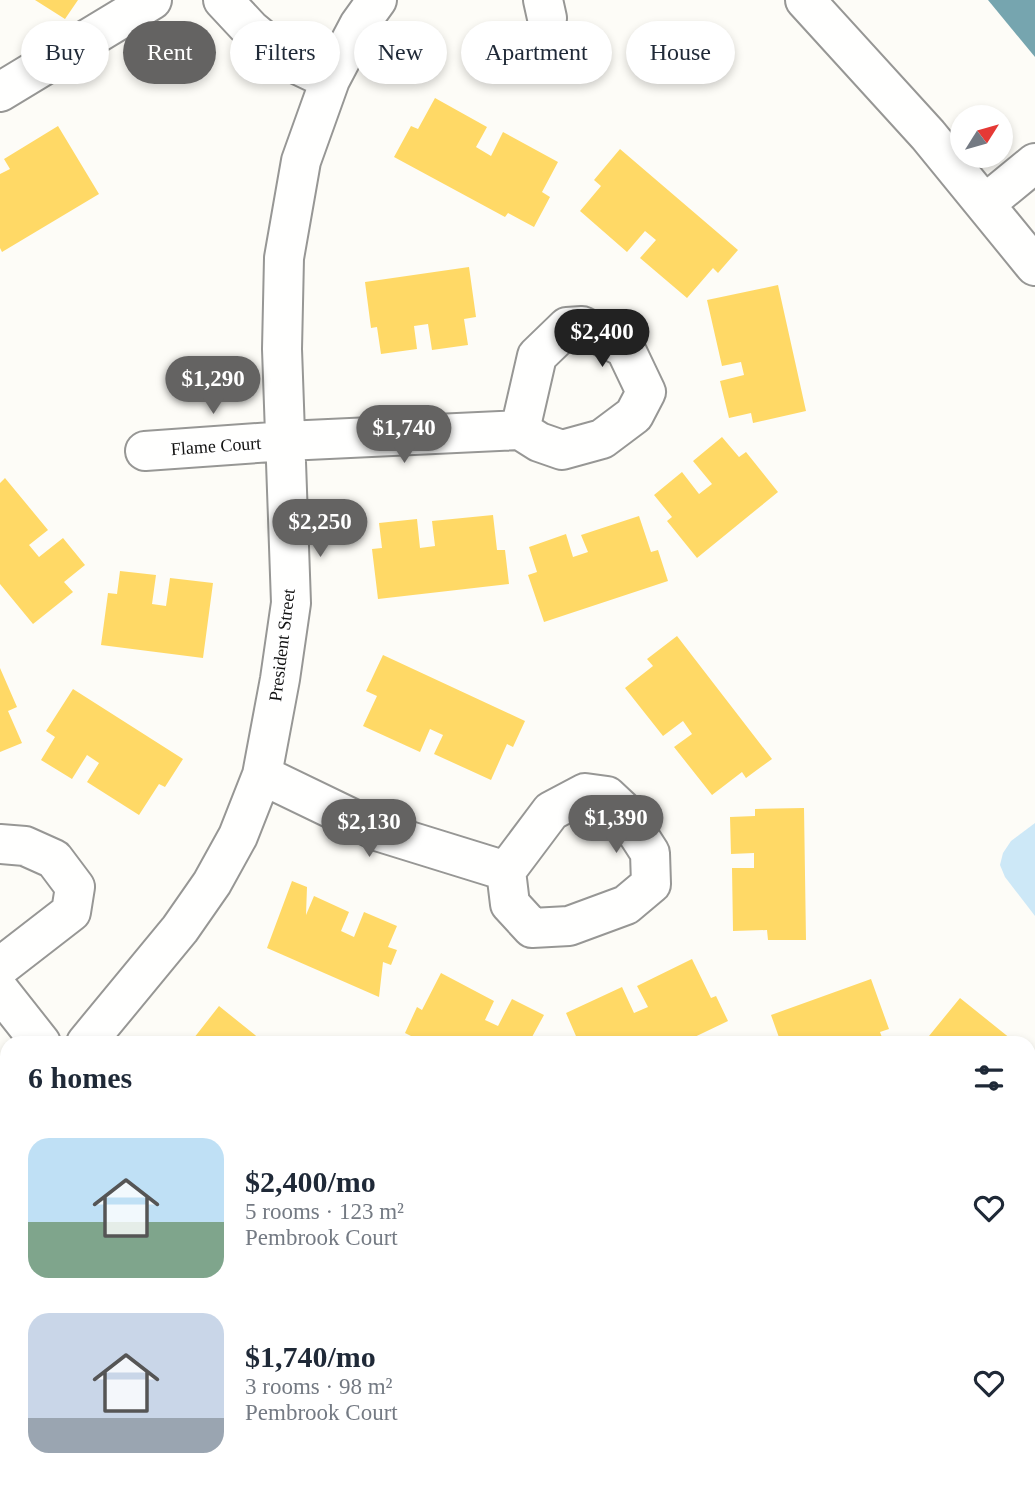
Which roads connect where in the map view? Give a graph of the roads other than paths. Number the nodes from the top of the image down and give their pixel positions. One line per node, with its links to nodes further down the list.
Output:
1 (152, 0): 7 (street)
2 (223, 0): 5 (street)
3 (377, 0): 6 (street, President Street)
4 (805, 0): 10 (street)
5 (243, 21)
6 (340, 61)
7 (4, 84)
8 (329, 84): 13 (street, President Street)
9 (1035, 163): 10 (street)
10 (985, 204): 11 (street)
11 (1035, 266)
12 (520, 430): 13 (street, Flame Court)
13 (286, 441): 14 (street, Flame Court); 15 (street, President Street)
14 (145, 451)
15 (262, 775): 17 (street); 21 (street, President Street)
16 (0, 844): 18 (street)
17 (506, 871)
18 (0, 967)
19 (0, 991): 20 (street)
20 (35, 1036)
21 (92, 1036)

